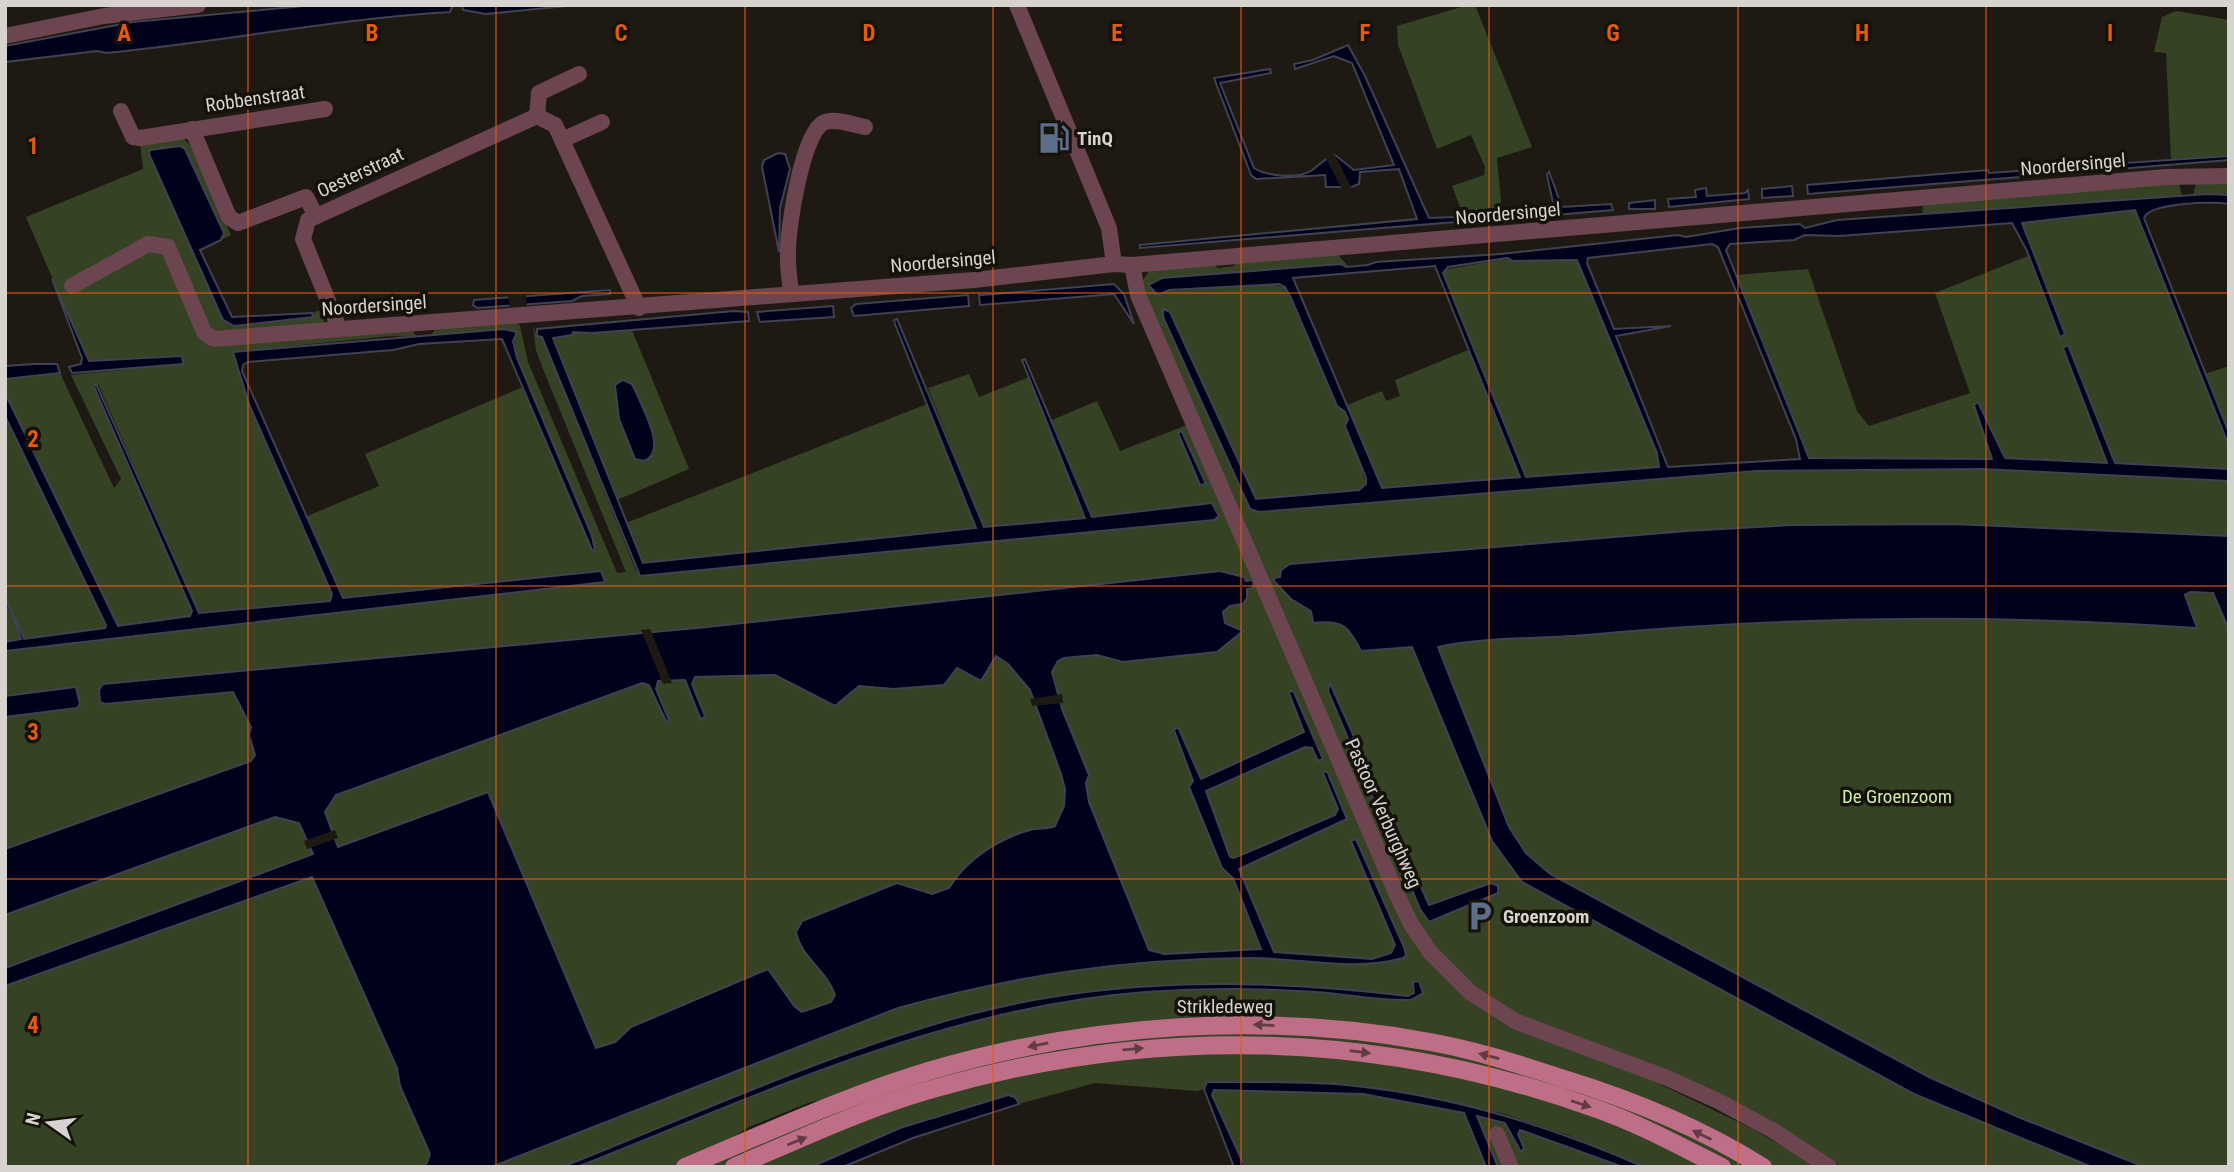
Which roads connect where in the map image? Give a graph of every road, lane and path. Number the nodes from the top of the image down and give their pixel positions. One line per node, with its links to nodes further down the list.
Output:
1 (198, 5): 3 (street)
2 (1017, 5): 14 (street)
3 (5, 36)
4 (579, 75): 7 (street)
5 (325, 109): 10 (street, Robbenstraat)
6 (121, 111): 10 (street, Robbenstraat)
7 (537, 116): 11 (street); 13 (street, Oesterstraat)
8 (602, 122): 11 (street)
9 (865, 127): 17 (street)
10 (192, 129): 13 (street, Robbenstraat)
11 (562, 140): 18 (street)
12 (2229, 176): 15 (street, Noordersingel)
13 (316, 216): 19 (street, Oesterstraat)
14 (1115, 264): 15 (street, Noordersingel); 17 (street, Noordersingel)
15 (1132, 265): 26 (street, Pastoor Verburghweg)
16 (72, 286): 19 (street, Noordersingel)
17 (791, 294): 18 (street, Noordersingel)
18 (639, 308): 19 (street, Noordersingel)
19 (339, 328)
20 (1497, 1134): 23 (street)
21 (685, 1167): 25 (main road, Strikledeweg, one-way to 21)
22 (734, 1167): 24 (main road, Strikledeweg, one-way to 24)
23 (1511, 1167)
24 (1722, 1167)
25 (1763, 1167)
26 (1829, 1167)

